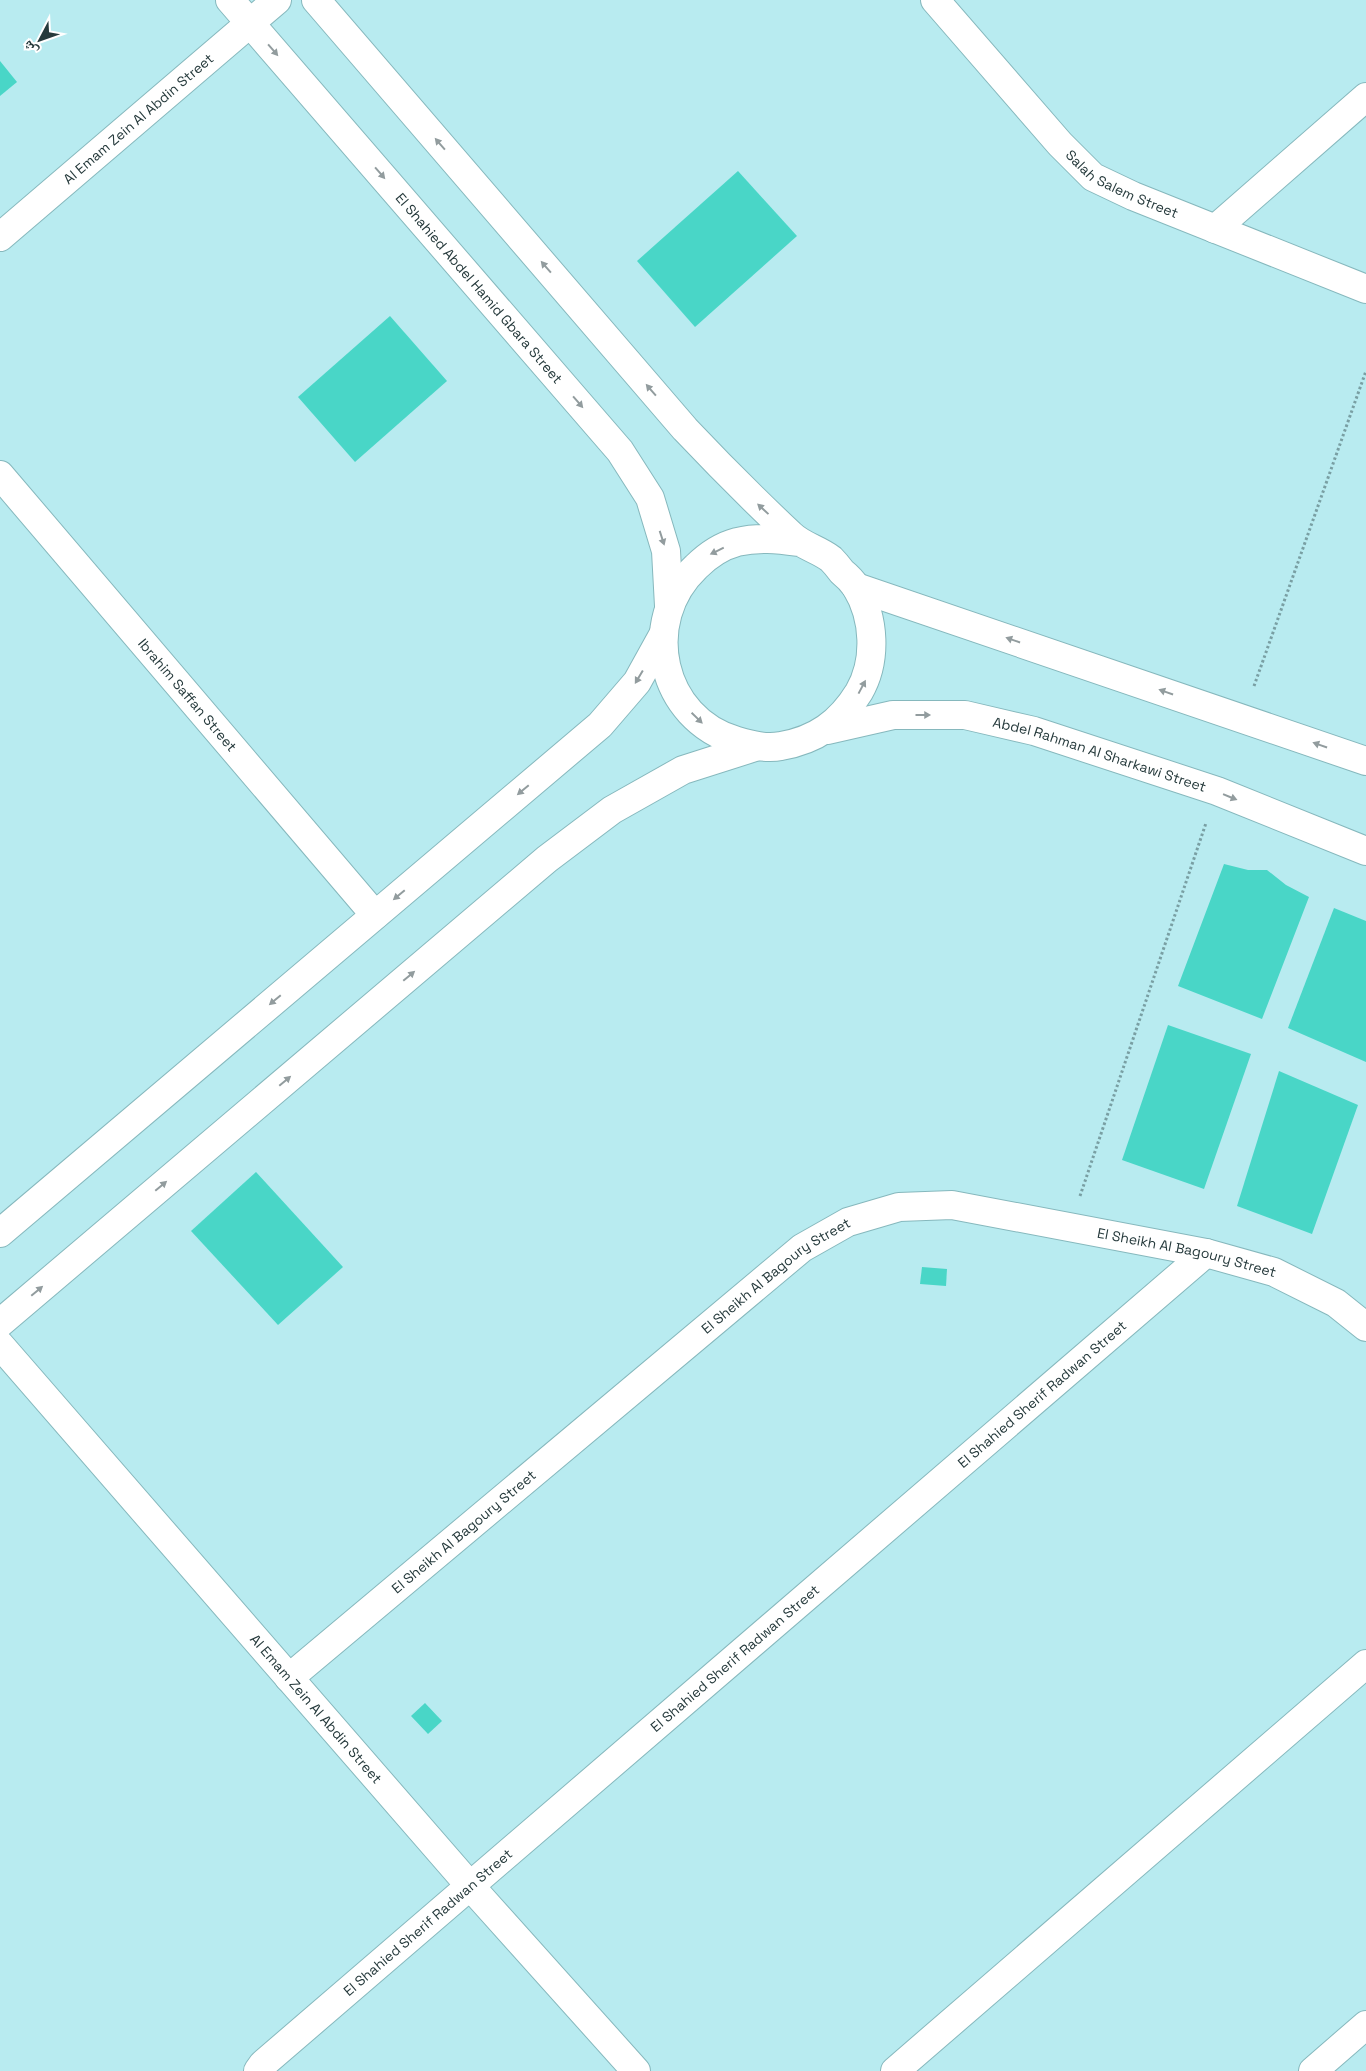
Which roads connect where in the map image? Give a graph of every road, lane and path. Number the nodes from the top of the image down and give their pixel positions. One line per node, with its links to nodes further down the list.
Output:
1 (230, 0): 5 (street, El Shahied Abdel Hamid Gbara Street)
2 (277, 0): 5 (street, Al Emam Zein Al Abdin Street)
3 (316, 0): 12 (street, one-way to 3)
4 (935, 0): 7 (street, Salah Salem Street)
5 (250, 23): 8 (street, Al Emam Zein Al Abdin Street); 14 (street, El Shahied Abdel Hamid Gbara Street, one-way to 14)
6 (1366, 97): 7 (street)
7 (1215, 229): 9 (street, Salah Salem Street)
8 (0, 236)
9 (1366, 289)
10 (1366, 371): 16 (path)
11 (0, 475): 22 (street, Ibrahim Saffan Street)
12 (798, 542): 13 (street); 14 (street, one-way to 14)
13 (856, 587): 16 (street, one-way to 13); 17 (street, one-way to 13)
14 (669, 606): 15 (street)
15 (663, 635): 18 (street, one-way to 18); 22 (street, one-way to 22)
16 (1243, 718): 19 (street, one-way to 16)
17 (824, 731): 18 (street); 20 (street, Abdel Rahman Al Sharkawi Street, one-way to 20)
18 (755, 746): 26 (street, one-way to 18)
19 (1366, 761)
20 (1216, 791): 21 (street, Abdel Rahman Al Sharkawi Street, one-way to 21); 23 (path)
21 (1366, 851)
22 (375, 915): 24 (street, one-way to 24)
23 (1069, 1227): 25 (street, El Sheikh Al Bagoury Street); 30 (street, El Sheikh Al Bagoury Street)
24 (0, 1233)
25 (1206, 1253): 27 (street, El Sheikh Al Bagoury Street); 31 (street, El Shahied Sherif Radwan Street)
26 (0, 1323)
27 (1366, 1327)
28 (0, 1345): 30 (street, Al Emam Zein Al Abdin Street)
29 (1366, 1664): 35 (street)
30 (290, 1678): 31 (street, Al Emam Zein Al Abdin Street)
31 (471, 1887): 33 (street, El Shahied Sherif Radwan Street); 34 (street, Al Emam Zein Al Abdin Street)
32 (1366, 2026): 36 (street)
33 (256, 2069)
34 (636, 2071)
35 (895, 2071)
36 (1313, 2071)

